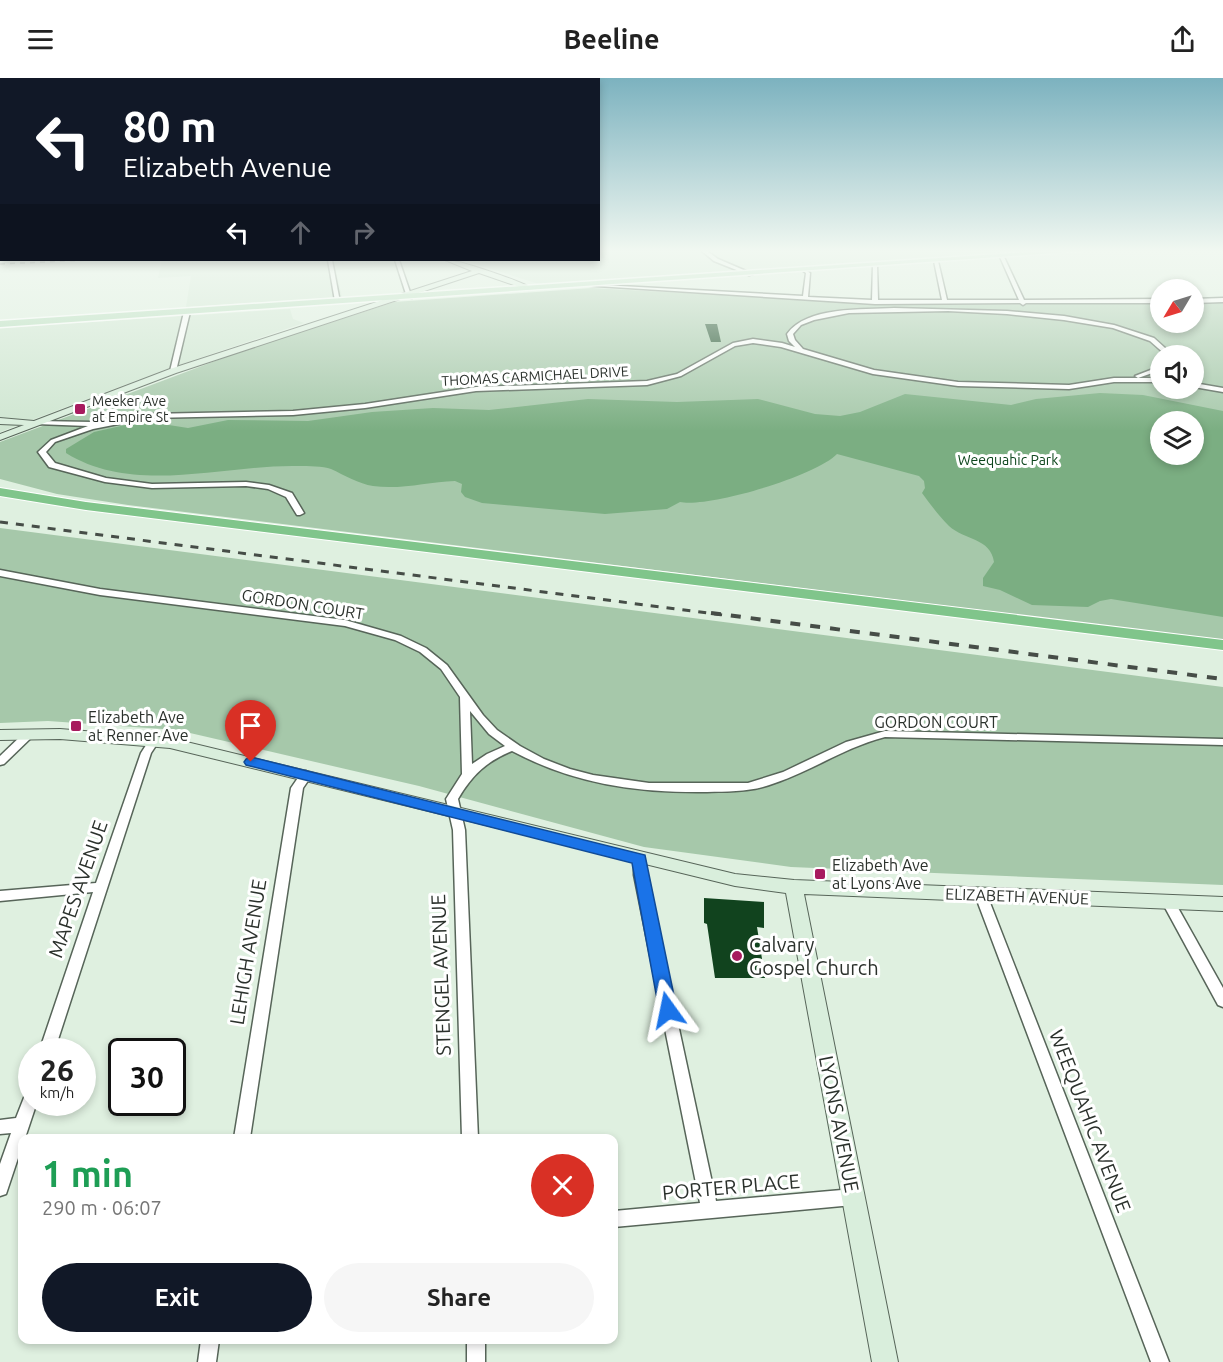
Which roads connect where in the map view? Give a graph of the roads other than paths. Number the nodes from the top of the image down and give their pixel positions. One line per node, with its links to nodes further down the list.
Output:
1 (203, 311): 5 (main road)
2 (352, 311): 9 (main road)
3 (859, 311): 8 (street)
4 (912, 311): 7 (street)
5 (187, 312): 6 (main road); 9 (street)
6 (0, 324)
7 (1162, 345)
8 (803, 352): 12 (street, THOMAS CARMICHAEL DRIVE); 17 (street, THOMAS CARMICHAEL DRIVE)
9 (173, 371): 16 (main road)
10 (1150, 373): 12 (street)
11 (1150, 379): 12 (street, THOMAS CARMICHAEL DRIVE)
12 (1114, 380)
13 (1204, 387): 14 (street)
14 (1223, 390)
15 (0, 421): 16 (main road)
16 (38, 423): 17 (street); 18 (street); 19 (main road)
17 (100, 424): 18 (street, THOMAS CARMICHAEL DRIVE)
18 (91, 427): 24 (street, THOMAS CARMICHAEL DRIVE)
19 (0, 437)
20 (0, 482): 23 (highway)
21 (0, 492): 23 (highway)
22 (0, 500): 27 (highway)
23 (142, 513): 26 (highway)
24 (300, 513)
25 (0, 573): 28 (street, GORDON COURT)
26 (1223, 645)
27 (1223, 652)
28 (464, 698): 33 (street, GORDON COURT); 35 (street)
29 (0, 735): 30 (main road, ELIZABETH AVENUE)
30 (28, 735): 31 (main road, ELIZABETH AVENUE); 34 (street)
31 (154, 741): 36 (main road, ELIZABETH AVENUE); 39 (street, MAPES AVENUE)
32 (1223, 742): 33 (street, GORDON COURT)
33 (512, 747): 35 (street)
34 (0, 762)
35 (467, 773): 37 (street)
36 (306, 775): 37 (main road, ELIZABETH AVENUE); 50 (street, LEHIGH AVENUE)
37 (455, 811): 38 (main road, ELIZABETH AVENUE); 51 (street, STENGEL AVENUE)
38 (640, 859): 40 (main road, ELIZABETH AVENUE); 54 (street)
39 (101, 887): 42 (street); 46 (street, MAPES AVENUE)
40 (794, 887): 41 (main road, ELIZABETH AVENUE); 53 (main road, LYONS AVENUE)
41 (981, 895): 43 (main road, ELIZABETH AVENUE); 61 (street, WEEQUAHIC AVENUE)
42 (0, 896)
43 (1168, 902): 44 (main road, ELIZABETH AVENUE); 45 (street)
44 (1223, 904)
45 (1223, 1001)
46 (51, 1038)
47 (24, 1116): 48 (street)
48 (21, 1125): 49 (street); 52 (street)
49 (0, 1127)
50 (243, 1134)
51 (470, 1134)
52 (0, 1188)
53 (853, 1197): 54 (street, PORTER PLACE); 60 (main road, LYONS AVENUE)
54 (710, 1211): 55 (street, PORTER PLACE)
55 (618, 1219)
56 (209, 1344): 58 (street)
57 (476, 1344): 59 (street)
58 (207, 1362)
59 (476, 1362)
60 (885, 1362)
61 (1160, 1362)

